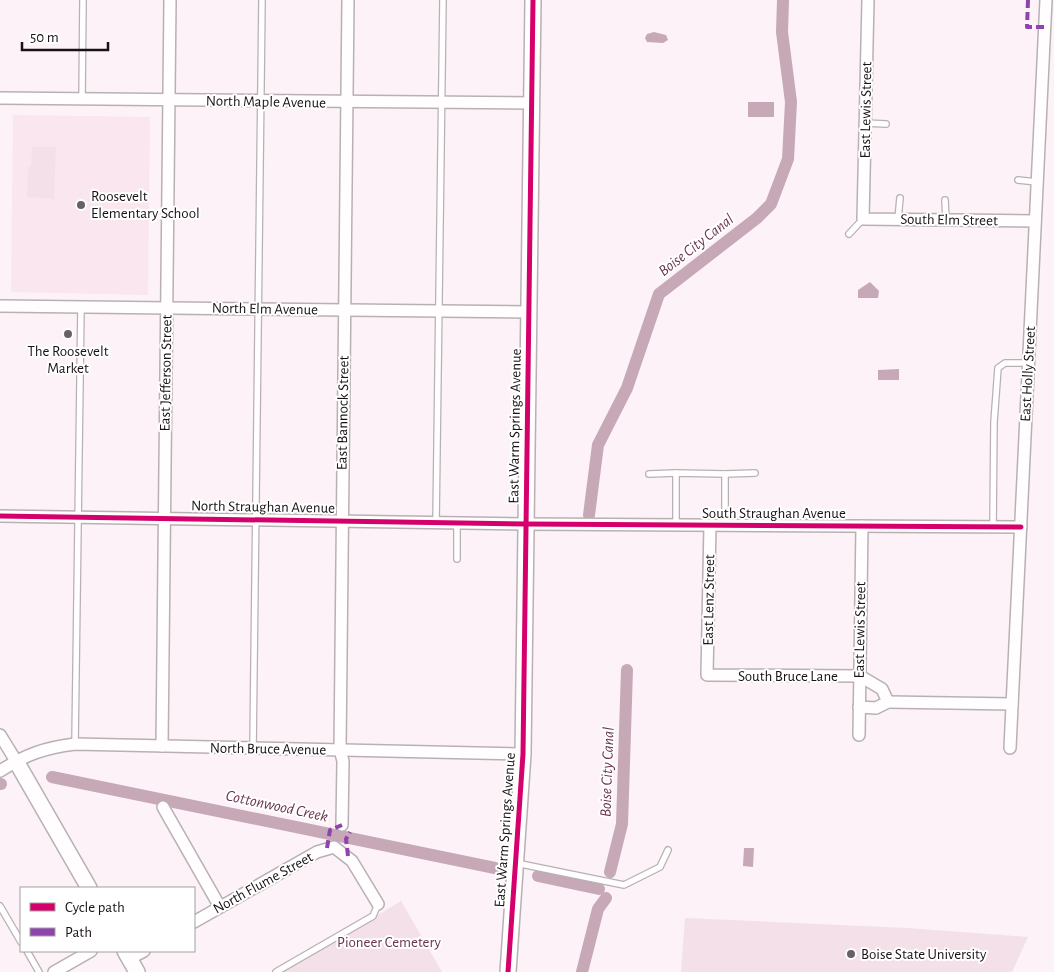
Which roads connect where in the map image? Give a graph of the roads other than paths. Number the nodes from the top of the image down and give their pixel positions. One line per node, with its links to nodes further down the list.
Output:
1 (83, 0): 10 (lane)
2 (170, 0): 11 (street, East Jefferson Street)
3 (262, 0): 13 (lane)
4 (348, 0): 12 (street, East Bannock Street)
5 (443, 0): 14 (lane)
6 (533, 0): 15 (street, East Warm Springs Avenue)
7 (868, 0): 16 (street, East Lewis Street)
8 (1046, 0): 19 (street, East Holly Street)
9 (0, 98): 10 (street, North Maple Avenue)
10 (82, 99): 11 (street, North Maple Avenue)
11 (169, 100): 13 (street, North Maple Avenue); 29 (street, East Jefferson Street)
12 (347, 100): 13 (street, North Maple Avenue); 14 (street, North Maple Avenue); 31 (street, East Bannock Street)
13 (261, 102): 30 (lane)
14 (442, 102): 15 (street, North Maple Avenue); 32 (lane)
15 (532, 103): 33 (street, East Warm Springs Avenue)
16 (865, 123): 17 (lane); 22 (street, East Lewis Street)
17 (886, 124)
18 (1018, 180): 19 (lane)
19 (1037, 182): 25 (street, East Holly Street)
20 (900, 198): 23 (lane)
21 (945, 200): 24 (lane)
22 (863, 219): 23 (street, South Elm Street); 26 (lane)
23 (898, 219): 24 (street, South Elm Street)
24 (946, 220): 25 (street, South Elm Street)
25 (1036, 221): 34 (street, East Holly Street)
26 (849, 234)
27 (0, 306): 28 (street, North Elm Avenue)
28 (81, 307): 29 (street, North Elm Avenue); 40 (lane)
29 (167, 308): 30 (street, North Elm Avenue); 41 (street, East Jefferson Street)
30 (258, 309): 31 (street, North Elm Avenue); 42 (lane)
31 (345, 310): 32 (street, North Elm Avenue); 43 (street, East Bannock Street)
32 (439, 311): 33 (street, North Elm Avenue); 44 (lane)
33 (529, 312): 46 (street, East Warm Springs Avenue)
34 (1028, 363): 51 (lane); 52 (street, East Holly Street)
35 (676, 473): 37 (lane); 38 (lane); 47 (lane)
36 (755, 473): 38 (lane)
37 (649, 474)
38 (725, 474): 49 (lane)
39 (0, 516): 40 (street, North Straughan Avenue)
40 (78, 516): 41 (street, North Straughan Avenue); 61 (lane)
41 (164, 518): 42 (street, North Straughan Avenue); 62 (street, East Jefferson Street)
42 (256, 519): 43 (street, North Straughan Avenue); 63 (lane)
43 (342, 521): 44 (street, North Straughan Avenue); 65 (street, East Bannock Street)
44 (436, 522): 45 (street, North Straughan Avenue)
45 (457, 523): 46 (street, North Straughan Avenue); 53 (lane)
46 (526, 524): 47 (street, South Straughan Avenue); 66 (street, East Warm Springs Avenue)
47 (676, 525): 48 (street, South Straughan Avenue)
48 (710, 525): 49 (street, South Straughan Avenue); 54 (street, East Lenz Street)
49 (725, 525): 50 (street, South Straughan Avenue)
50 (862, 526): 51 (street, South Straughan Avenue); 55 (street, East Lewis Street)
51 (993, 527): 52 (street, South Straughan Avenue)
52 (1021, 527): 57 (street, East Holly Street)
53 (457, 559)
54 (707, 675): 55 (street, South Bruce Lane)
55 (860, 676): 56 (street, South Bruce Lane); 58 (street, East Lewis Street)
56 (888, 702): 57 (street); 58 (street)
57 (1012, 704): 64 (street, East Holly Street)
58 (859, 707): 60 (street, East Lewis Street)
59 (0, 735): 67 (street)
60 (859, 735)
61 (75, 744): 62 (street, North Bruce Avenue); 67 (street, North Bruce Avenue)
62 (162, 746): 63 (street, North Bruce Avenue)
63 (253, 748): 65 (street, North Bruce Avenue)
64 (1010, 748)
65 (340, 750): 66 (street, North Bruce Avenue); 70 (street, East Bannock Street)
66 (524, 754): 72 (street, East Warm Springs Avenue)
67 (16, 761): 68 (street, North Bruce Avenue); 73 (street)
68 (0, 770)
69 (163, 807): 76 (street)
70 (342, 825)
71 (668, 850): 72 (lane)
72 (514, 863): 86 (street, East Warm Springs Avenue)
73 (88, 887)
74 (378, 904): 76 (street, North Flume Street); 85 (lane)
75 (0, 906): 78 (lane)
76 (220, 908): 77 (street, North Flume Street)
77 (195, 921)
78 (20, 940)
79 (27, 952): 83 (lane)
80 (89, 952): 84 (street)
81 (143, 952): 82 (street)
82 (131, 960)
83 (39, 972)
84 (54, 972)
85 (276, 972)
86 (508, 972)

